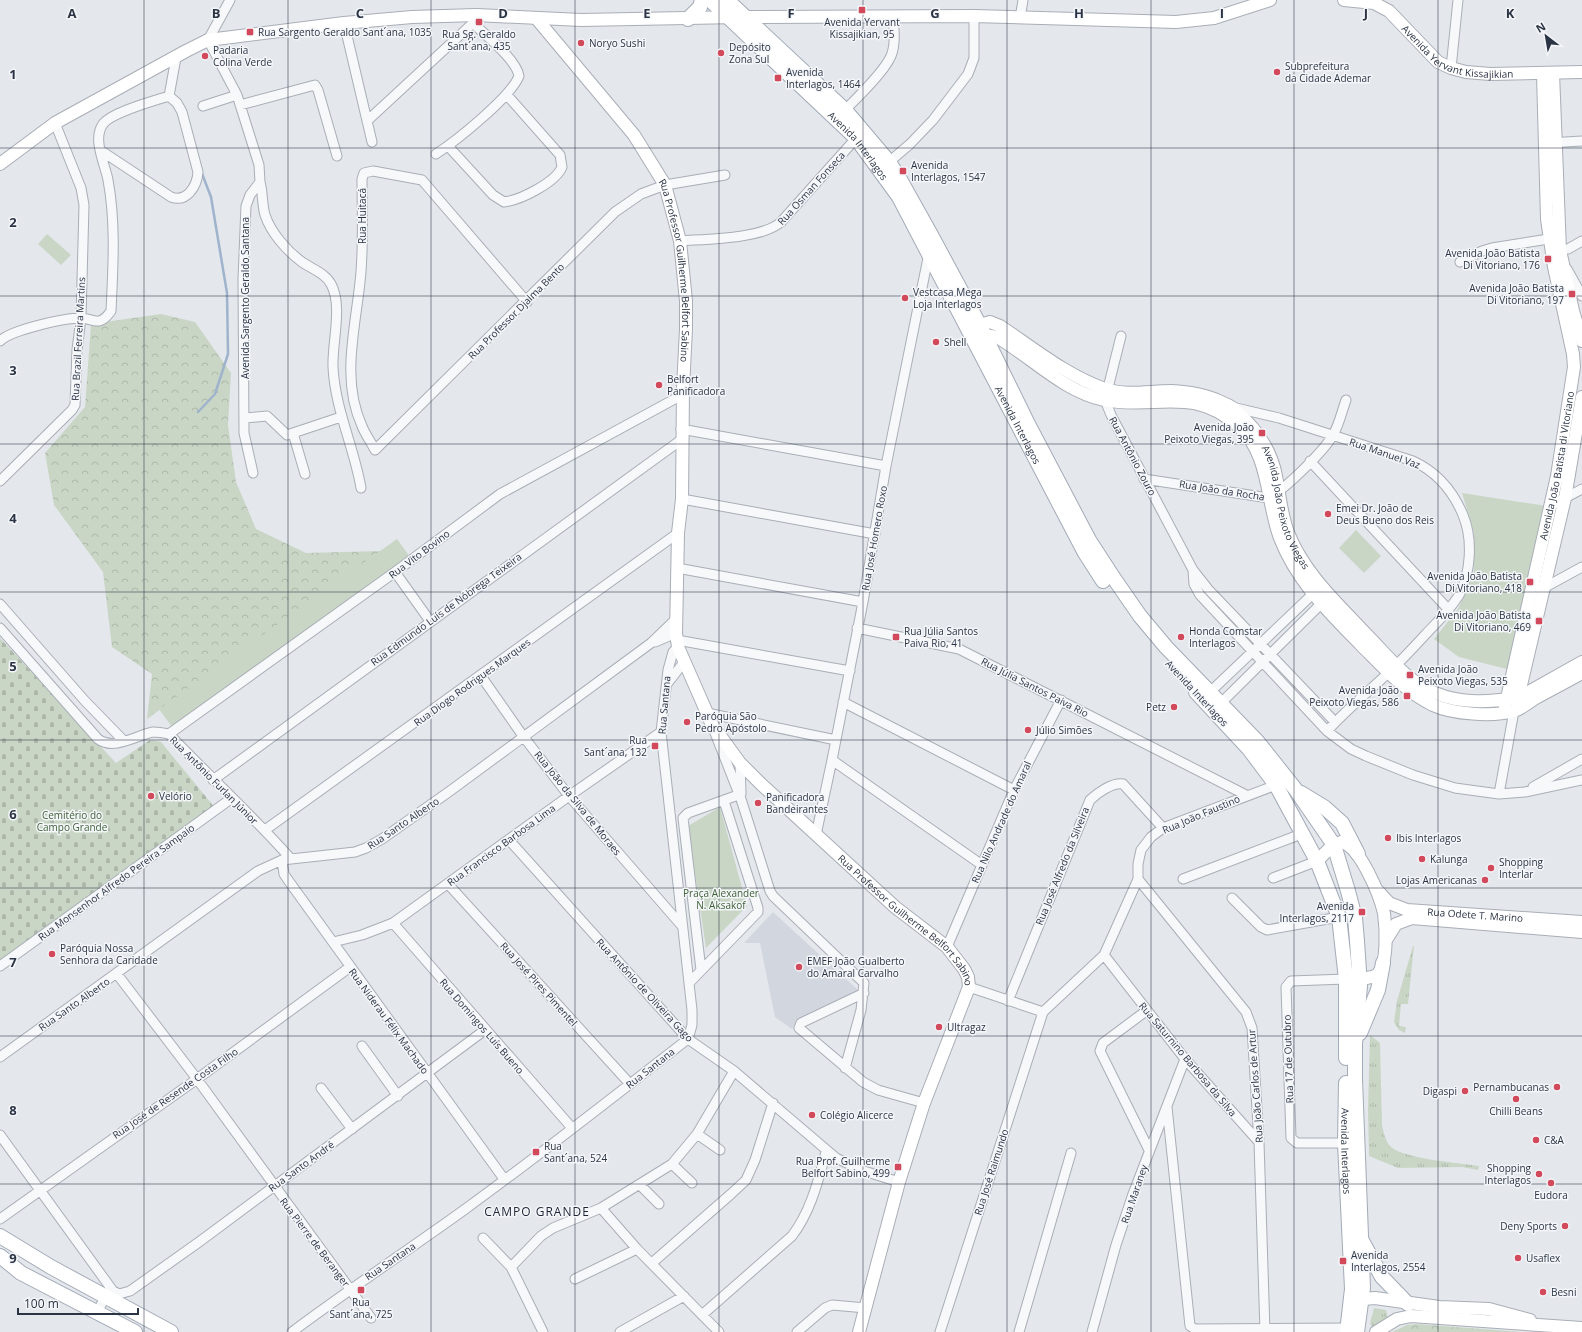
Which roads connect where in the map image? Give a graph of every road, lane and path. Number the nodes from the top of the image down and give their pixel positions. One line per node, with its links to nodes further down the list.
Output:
1 (230, 0): 18 (street)
2 (702, 0): 16 (main road)
3 (710, 0): 11 (main road, Avenida Interlagos)
4 (727, 0): 12 (main road, Avenida Interlagos)
5 (1023, 0): 14 (street)
6 (1264, 0): 14 (street)
7 (1344, 0): 20 (street, Avenida Yervant Kissajikian)
8 (1458, 0): 20 (street)
9 (893, 16): 10 (street); 12 (street); 28 (street)
10 (974, 16): 14 (street); 39 (street)
11 (728, 17): 12 (street); 16 (street); 31 (main road, Avenida Interlagos)
12 (745, 17): 28 (main road, Avenida Interlagos)
13 (536, 18): 15 (street); 16 (street); 43 (street, Rua Professor Guilherme Belfort Sabino)
14 (1020, 18)
15 (474, 19): 17 (street); 24 (street); 29 (street)
16 (688, 19)
17 (344, 23): 18 (street); 29 (street)
18 (208, 40): 19 (street); 23 (street)
19 (176, 58): 25 (street); 30 (street)
20 (1451, 68): 22 (street, Avenida Yervant Kissajikian)
21 (1582, 72): 22 (street, Avenida Yervant Kissajikian)
22 (1548, 74): 34 (street, Avenida João Batista di Vitoriano)
23 (237, 95): 26 (street); 27 (street)
24 (507, 95): 35 (street); 35 (street)
25 (169, 96): 36 (street); 36 (street)
26 (240, 105): 38 (street); 42 (street)
27 (203, 106)
28 (845, 110): 31 (main road, Avenida Interlagos)
29 (367, 121): 33 (street)
30 (55, 123): 40 (street); 52 (street, Rua Brazil Ferreira Martins)
31 (860, 134): 39 (main road, Avenida Interlagos); 44 (street, Rua Osman Fonseca); 47 (main road, Avenida Interlagos)
32 (1582, 141): 34 (street)
33 (372, 142)
34 (1551, 143): 46 (street, Avenida João Batista di Vitoriano)
35 (448, 146): 37 (street)
36 (100, 150): 52 (street)
37 (436, 154)
38 (337, 156)
39 (889, 162): 47 (main road, Avenida Interlagos)
40 (0, 164)
41 (725, 175): 43 (street, Rua Professor Djalma Bento)
42 (260, 182): 64 (street); 65 (street, Avenida Sargento Geraldo Santana)
43 (665, 185): 44 (street, Rua Professor Guilherme Belfort Sabino); 51 (street, Rua Professor Djalma Bento)
44 (680, 241): 58 (street, Rua Professor Guilherme Belfort Sabino)
45 (1582, 241): 46 (street)
46 (1555, 244): 48 (street); 49 (street, Avenida João Batista di Vitoriano); 53 (street, Avenida João Batista di Vitoriano)
47 (932, 247): 54 (main road, Avenida Interlagos); 71 (street, Rua José Homero Roxo)
48 (1460, 262)
49 (1563, 263): 50 (street); 53 (street, Avenida João Batista di Vitoriano)
50 (1582, 296)
51 (527, 302): 69 (street, Rua Professor Djalma Bento); 69 (street, Rua Huitacá)
52 (81, 318): 56 (street); 75 (street, Rua Brazil Ferreira Martins)
53 (1575, 325): 57 (street, Avenida João Batista di Vitoriano); 63 (street, Avenida João Batista di Vitoriano)
54 (976, 332): 59 (street, Avenida João Peixoto Viegas); 114 (main road, Avenida Interlagos); 133 (main road, Avenida Interlagos)
55 (1121, 336): 59 (street)
56 (0, 341)
57 (1582, 341)
58 (682, 395): 67 (street, Rua Professor Guilherme Belfort Sabino); 87 (street, Rua Vito Bovino)
59 (1106, 395): 62 (street, Avenida João Peixoto Viegas); 74 (street, Rua Antônio Zouro); 78 (street, Avenida João Peixoto Viegas)
60 (1346, 400): 68 (street, Rua João da Rocha)
61 (1582, 402): 63 (street); 79 (street, Avenida João Batista di Vitoriano)
62 (1232, 407): 68 (street, Rua Manuel Vaz); 78 (street, Avenida João Peixoto Viegas)
63 (1568, 408): 81 (street, Avenida João Batista di Vitoriano)
64 (341, 417): 66 (street); 76 (street)
65 (245, 418): 66 (street); 72 (street, Avenida Sargento Geraldo Santana)
66 (293, 434): 73 (street)
67 (681, 434): 71 (street); 80 (street, Rua Professor Guilherme Belfort Sabino); 96 (street, Rua Edmundo Luís de Nóbrega Teixeira)
68 (1334, 435): 70 (street, Rua João da Rocha); 94 (street, Rua Manuel Vaz)
69 (375, 450)
70 (1310, 461): 78 (street, Rua João da Rocha); 94 (street)
71 (886, 466): 83 (street, Rua José Homero Roxo)
72 (253, 473)
73 (305, 474)
74 (1144, 479): 78 (street, Rua João da Rocha); 86 (street, Rua Antônio Zouro)
75 (0, 481)
76 (361, 488)
77 (1582, 489): 79 (street)
78 (1274, 495): 89 (street, Avenida João Peixoto Viegas)
79 (1565, 498): 81 (street); 88 (street, Avenida João Batista di Vitoriano)
80 (682, 499): 82 (street, Rua Professor Guilherme Belfort Sabino); 83 (street)
81 (1550, 506): 90 (street, Avenida João Batista di Vitoriano)
82 (678, 533): 85 (street, Rua Professor Guilherme Belfort Sabino); 111 (street, Rua Diogo Rodrigues Marques)
83 (875, 534): 92 (street, Rua José Homero Roxo)
84 (1582, 567): 88 (street)
85 (677, 568): 92 (street); 95 (street, Rua Professor Guilherme Belfort Sabino)
86 (1193, 570): 101 (street, Rua Antônio Zouro); 102 (street, Rua Antônio Zouro)
87 (395, 572): 96 (street); 123 (street, Rua Vito Bovino)
88 (1543, 589): 90 (street); 118 (street, Avenida João Batista di Vitoriano)
89 (1316, 590): 91 (street, Avenida João Peixoto Viegas); 101 (street)
90 (1530, 595): 118 (street, Avenida João Batista di Vitoriano)
91 (1325, 600): 103 (street); 108 (street, Avenida João Peixoto Viegas)
92 (863, 602): 98 (street, Rua José Homero Roxo)
93 (0, 604): 107 (street)
94 (1449, 610): 108 (street, Rua Manuel Vaz)
95 (676, 619): 99 (street, Rua Professor Guilherme Belfort Sabino); 100 (street, Rua Santo Alberto)
96 (430, 621): 131 (street, Rua Edmundo Luís de Nóbrega Teixeira)
97 (0, 628): 112 (street, Rua Antônio Furlan Júnior)
98 (857, 628): 109 (street, Rua José Homero Roxo); 115 (street, Rua Júlia Santos Paiva Rio)
99 (677, 640): 100 (street, Rua Santo Alberto); 105 (street, Rua Professor Guilherme Belfort Sabino); 109 (street); 113 (street, Rua Santana)
100 (652, 642): 124 (street, Rua Santo Alberto)
101 (1260, 643): 102 (street); 103 (street, Rua Antônio Zouro)
102 (1253, 650): 104 (street, Rua Antônio Zouro); 114 (street)
103 (1270, 653): 104 (street); 120 (street, Rua Antônio Zouro)
104 (1262, 661): 117 (street); 121 (street, Rua Antônio Zouro)
105 (684, 662): 113 (street); 119 (street, Rua Professor Guilherme Belfort Sabino)
106 (1582, 662): 118 (street, Avenida João Peixoto Viegas)
107 (56, 668): 112 (street); 126 (street)
108 (1392, 669): 118 (street, Avenida João Peixoto Viegas); 120 (street, Rua Manuel Vaz)
109 (850, 671): 116 (street, Rua José Homero Roxo)
110 (1582, 673): 118 (street, Avenida João Peixoto Viegas)
111 (481, 676): 124 (street, Rua João da Silva de Moraes); 144 (street, Rua Diogo Rodrigues Marques)
112 (45, 678): 126 (street, Rua Antônio Furlan Júnior)
113 (666, 686): 122 (street, Rua Santana)
114 (1209, 693): 117 (main road, Avenida Interlagos)
115 (1061, 700): 134 (street, Rua Nilo Andrade do Amaral); 138 (street, Rua Júlia Santos Paiva Rio)
116 (844, 702): 125 (street, Rua José Homero Roxo); 134 (street)
117 (1220, 704): 135 (main road, Avenida Interlagos)
118 (1511, 705): 137 (street)
119 (709, 718): 125 (street); 129 (street, Rua Professor Guilherme Belfort Sabino); 140 (street)
120 (1335, 722): 121 (street, Rua Manuel Vaz)
121 (1328, 731): 137 (street, Rua Antônio Zouro)
122 (661, 732): 139 (street, Rua Francisco Barbosa Lima); 162 (street, Rua Santana)
123 (169, 734): 126 (street, Rua Antônio Furlan Júnior); 131 (street, Rua Antônio Furlan Júnior)
124 (524, 736): 139 (street, Rua João da Silva de Moraes); 150 (street, Rua Santo Alberto)
125 (836, 740): 128 (street, Rua José Homero Roxo)
126 (124, 742)
127 (1582, 759): 130 (street)
128 (832, 760): 146 (street, Rua José Homero Roxo); 152 (street)
129 (740, 763): 140 (street); 146 (street, Rua Professor Guilherme Belfort Sabino)
130 (1569, 766): 132 (street); 136 (street)
131 (213, 780): 141 (street, Rua Antônio Furlan Júnior)
132 (1580, 780): 136 (street, Rua Antônio Zouro)
133 (1276, 785): 138 (street, Rua João Faustino); 145 (main road, Avenida Interlagos)
134 (1014, 790): 152 (street, Rua Nilo Andrade do Amaral)
135 (1296, 790): 148 (main road, Avenida Interlagos); 149 (main road)
136 (1525, 792): 137 (street, Rua Antônio Zouro)
137 (1500, 794)
138 (1246, 795): 143 (street, Rua João Faustino)
139 (569, 796): 147 (street, Rua Francisco Barbosa Lima); 162 (street, Rua João da Silva de Moraes)
140 (740, 796): 142 (street); 177 (street)
141 (232, 798): 144 (street, Rua Antônio Furlan Júnior); 169 (street, Rua Monsenhor Alfredo Pereira Sampaio)
142 (724, 801): 171 (street); 171 (street)
143 (1163, 828): 154 (street, Rua João Faustino); 178 (street, Rua José Alfredo da Silveira)
144 (265, 830): 150 (street, Rua Antônio Furlan Júnior)
145 (1304, 833): 151 (main road, Avenida Interlagos); 155 (street)
146 (816, 835): 166 (street, Rua Professor Guilherme Belfort Sabino)
147 (509, 840): 156 (street, Rua Francisco Barbosa Lima); 182 (street, Rua Antônio de Oliveira Gago)
148 (1334, 845): 149 (street); 151 (street); 174 (main road, Avenida Interlagos)
149 (1358, 854): 157 (street)
150 (286, 860): 165 (street, Rua Niderau Félix Machado); 172 (street, Rua Santo Alberto)
151 (1317, 861): 153 (street); 159 (main road, Avenida Interlagos)
152 (982, 865): 166 (street, Rua Nilo Andrade do Amaral)
153 (1273, 878)
154 (1138, 879): 167 (street, Rua João Faustino); 201 (street, Rua João Carlos de Artur)
155 (1183, 879)
156 (448, 884): 161 (street, Rua Francisco Barbosa Lima); 191 (street, Rua José Pires Pimentel)
157 (1375, 888): 160 (street, Rua Odete T. Marino); 164 (street)
158 (1232, 898): 159 (street)
159 (1339, 918): 173 (main road, Avenida Interlagos)
160 (1582, 922)
161 (393, 923): 165 (street, Rua Francisco Barbosa Lima); 181 (street, Rua Domingos Luís Bueno)
162 (682, 926): 175 (street, Rua Santana)
163 (1582, 932): 164 (street, Rua Odete T. Marino)
164 (1386, 940): 168 (street)
165 (332, 942): 170 (street, Rua Niderau Félix Machado)
166 (947, 947): 176 (street, Rua Professor Guilherme Belfort Sabino)
167 (1104, 955): 179 (street, Rua Saturnino Barbosa da Silva); 180 (street, Rua João Faustino)
168 (1383, 963): 174 (street); 183 (main road)
169 (0, 966)
170 (350, 967): 189 (street, Rua Niderau Félix Machado); 190 (street, Rua José de Resende Costa Filho)
171 (701, 970): 175 (street)
172 (117, 974): 185 (street, Rua Santo Alberto); 190 (street, Rua Pierre de Beranger)
173 (1346, 974): 174 (street); 202 (main road, Avenida Interlagos); 202 (street, Rua 17 de Outubro)
174 (1360, 980): 183 (main road, Avenida Interlagos)
175 (689, 983): 182 (street, Rua Santana)
176 (969, 987): 178 (street); 195 (street, Rua Professor Guilherme Belfort Sabino)
177 (864, 993): 187 (street); 187 (street)
178 (1008, 1001): 180 (street)
179 (1146, 1011): 186 (street, Rua Saturnino Barbosa da Silva); 204 (street)
180 (1043, 1012): 246 (street, Rua José Raimundo)
181 (486, 1030): 189 (street, Rua Santo André); 197 (street, Rua Domingos Luís Bueno)
182 (688, 1039): 188 (street, Rua Antônio de Oliveira Gago); 191 (street, Rua Santana)
183 (1355, 1044): 218 (main road, Avenida Interlagos)
184 (362, 1046): 193 (street)
185 (0, 1057)
186 (1185, 1059): 196 (street, Rua Maraney); 201 (street, Rua Saturnino Barbosa da Silva)
187 (845, 1068): 195 (street)
188 (734, 1071): 194 (street, Rua Antônio de Oliveira Gago); 200 (street)
189 (427, 1074): 193 (street, Rua Santo André); 208 (street, Rua Niderau Félix Machado)
190 (197, 1079): 212 (street, Rua Pierre de Beranger); 213 (street, Rua José de Resende Costa Filho)
191 (630, 1084): 197 (street, Rua Santana)
192 (321, 1088): 198 (street)
193 (398, 1096): 198 (street, Rua Santo André)
194 (772, 1103): 205 (street, Rua Antônio de Oliveira Gago); 222 (street)
195 (924, 1103): 209 (street, Rua Professor Guilherme Belfort Sabino)
196 (1167, 1107): 204 (street, Rua Maraney); 236 (street)
197 (572, 1128): 208 (street, Rua Santana)
198 (352, 1129): 212 (street, Rua Santo André)
199 (0, 1134): 213 (street)
200 (697, 1134): 203 (street); 207 (street)
201 (1259, 1142): 236 (street, Rua João Carlos de Artur)
202 (1345, 1143): 228 (main road, Avenida Interlagos)
203 (720, 1150)
204 (1149, 1150): 248 (street, Rua Maraney)
205 (826, 1152): 209 (street, Rua Antônio de Oliveira Gago); 232 (street)
206 (1071, 1153): 247 (street)
207 (672, 1164): 210 (street); 211 (street)
208 (504, 1179): 225 (street, Rua Santana)
209 (899, 1182): 230 (street, Rua Professor Guilherme Belfort Sabino)
210 (692, 1183)
211 (640, 1185): 214 (street); 215 (street)
212 (273, 1186): 225 (street, Rua Pierre de Beranger); 226 (street, Rua Santo André)
213 (40, 1190): 216 (street, Rua José de Resende Costa Filho); 226 (street)
214 (659, 1204)
215 (601, 1208): 220 (street); 223 (street)
216 (0, 1219)
217 (0, 1236): 226 (main road)
218 (1360, 1237): 228 (main road, Avenida Interlagos); 229 (main road)
219 (483, 1238): 223 (street)
220 (637, 1249): 222 (street); 224 (street)
221 (0, 1256): 231 (main road)
222 (652, 1263): 227 (street)
223 (511, 1267): 241 (street)
224 (574, 1279)
225 (350, 1288): 233 (street, Rua Pierre de Beranger); 240 (street, Rua Santana)
226 (110, 1294): 231 (street); 239 (main road)
227 (684, 1296): 232 (street); 242 (street)
228 (1357, 1298): 229 (street); 237 (main road, Avenida Interlagos)
229 (1408, 1304): 234 (street)
230 (866, 1308): 244 (street); 245 (street, Rua Professor Guilherme Belfort Sabino)
231 (97, 1312): 238 (main road)
232 (702, 1315): 243 (street)
233 (371, 1318)
234 (1552, 1326): 235 (street); 249 (street)
235 (1582, 1328)
236 (1265, 1330): 237 (street)
237 (1351, 1331)
238 (135, 1332)
239 (171, 1332)
240 (292, 1332)
241 (543, 1332)
242 (620, 1332)
243 (719, 1332)
244 (797, 1332)
245 (859, 1332)
246 (940, 1332)
247 (1019, 1332)
248 (1092, 1332)
249 (1376, 1332)

